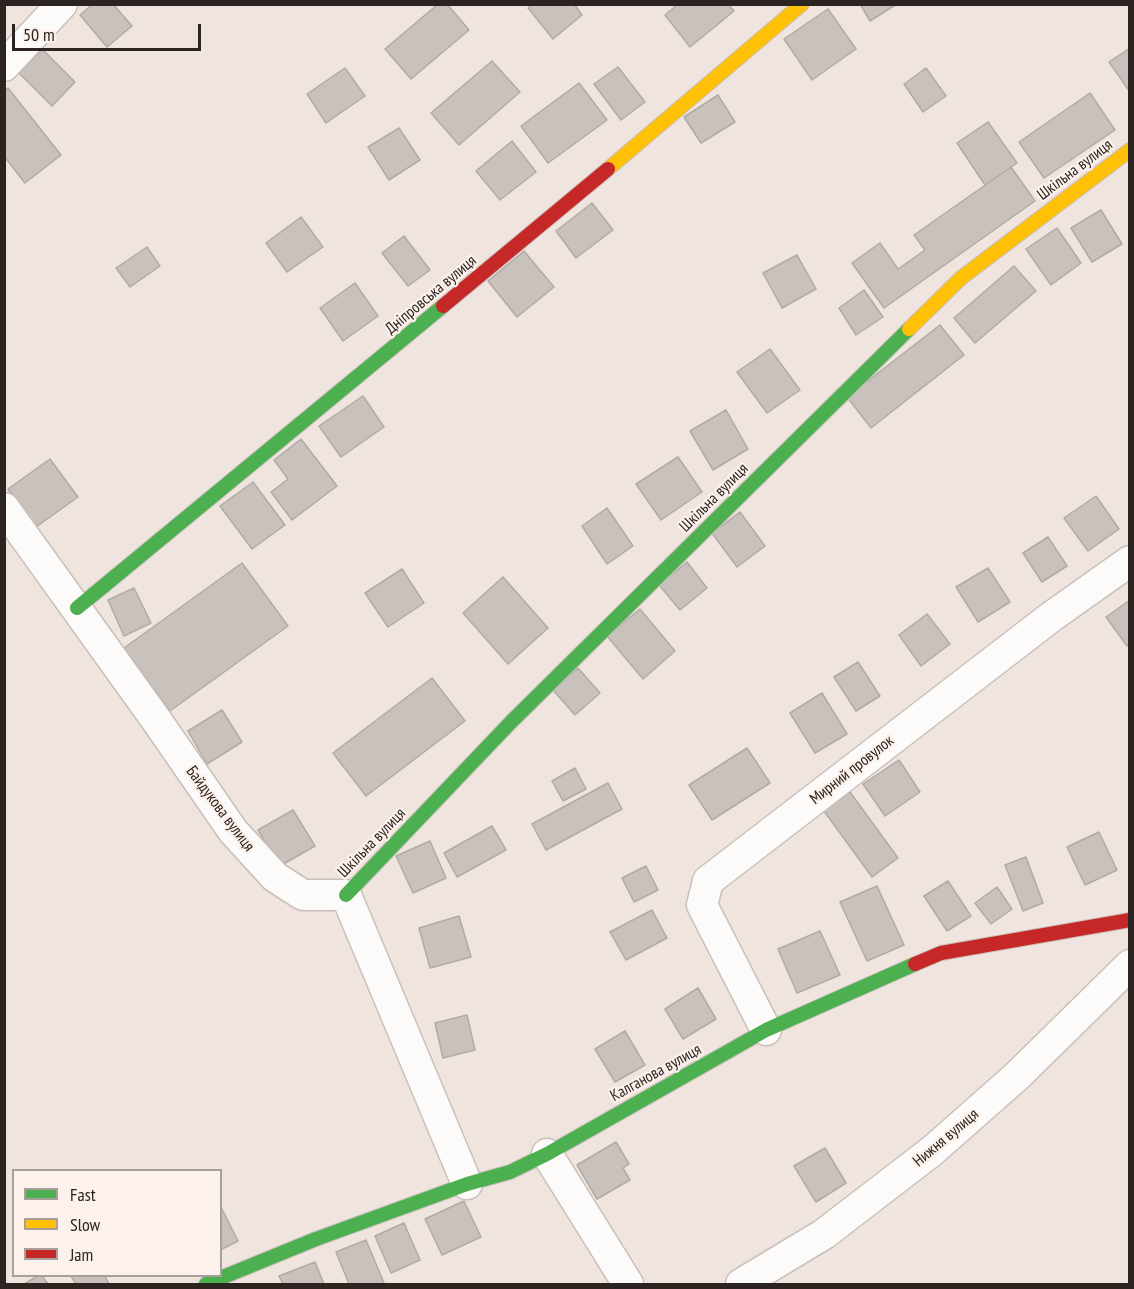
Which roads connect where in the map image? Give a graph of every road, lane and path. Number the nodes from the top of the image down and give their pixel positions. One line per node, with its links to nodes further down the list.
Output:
1 (62, 4): 3 (street)
2 (802, 4): 7 (street, Дніпровська вулиця)
3 (4, 66)
4 (1130, 150): 8 (street, Шкільна вулиця)
5 (4, 508): 7 (street, Байдукова вулиця)
6 (1130, 561): 11 (street, Мирний провулок)
7 (77, 608): 8 (street, Байдукова вулиця)
8 (346, 895): 13 (street)
9 (1130, 920): 11 (street, Калганова вулиця)
10 (1130, 965): 16 (street, Нижня вулиця)
11 (766, 1030): 12 (street, Калганова вулиця)
12 (547, 1154): 13 (street, Калганова вулиця); 15 (street)
13 (467, 1184): 14 (street, Калганова вулиця)
14 (206, 1284)
15 (628, 1284)
16 (741, 1284)

